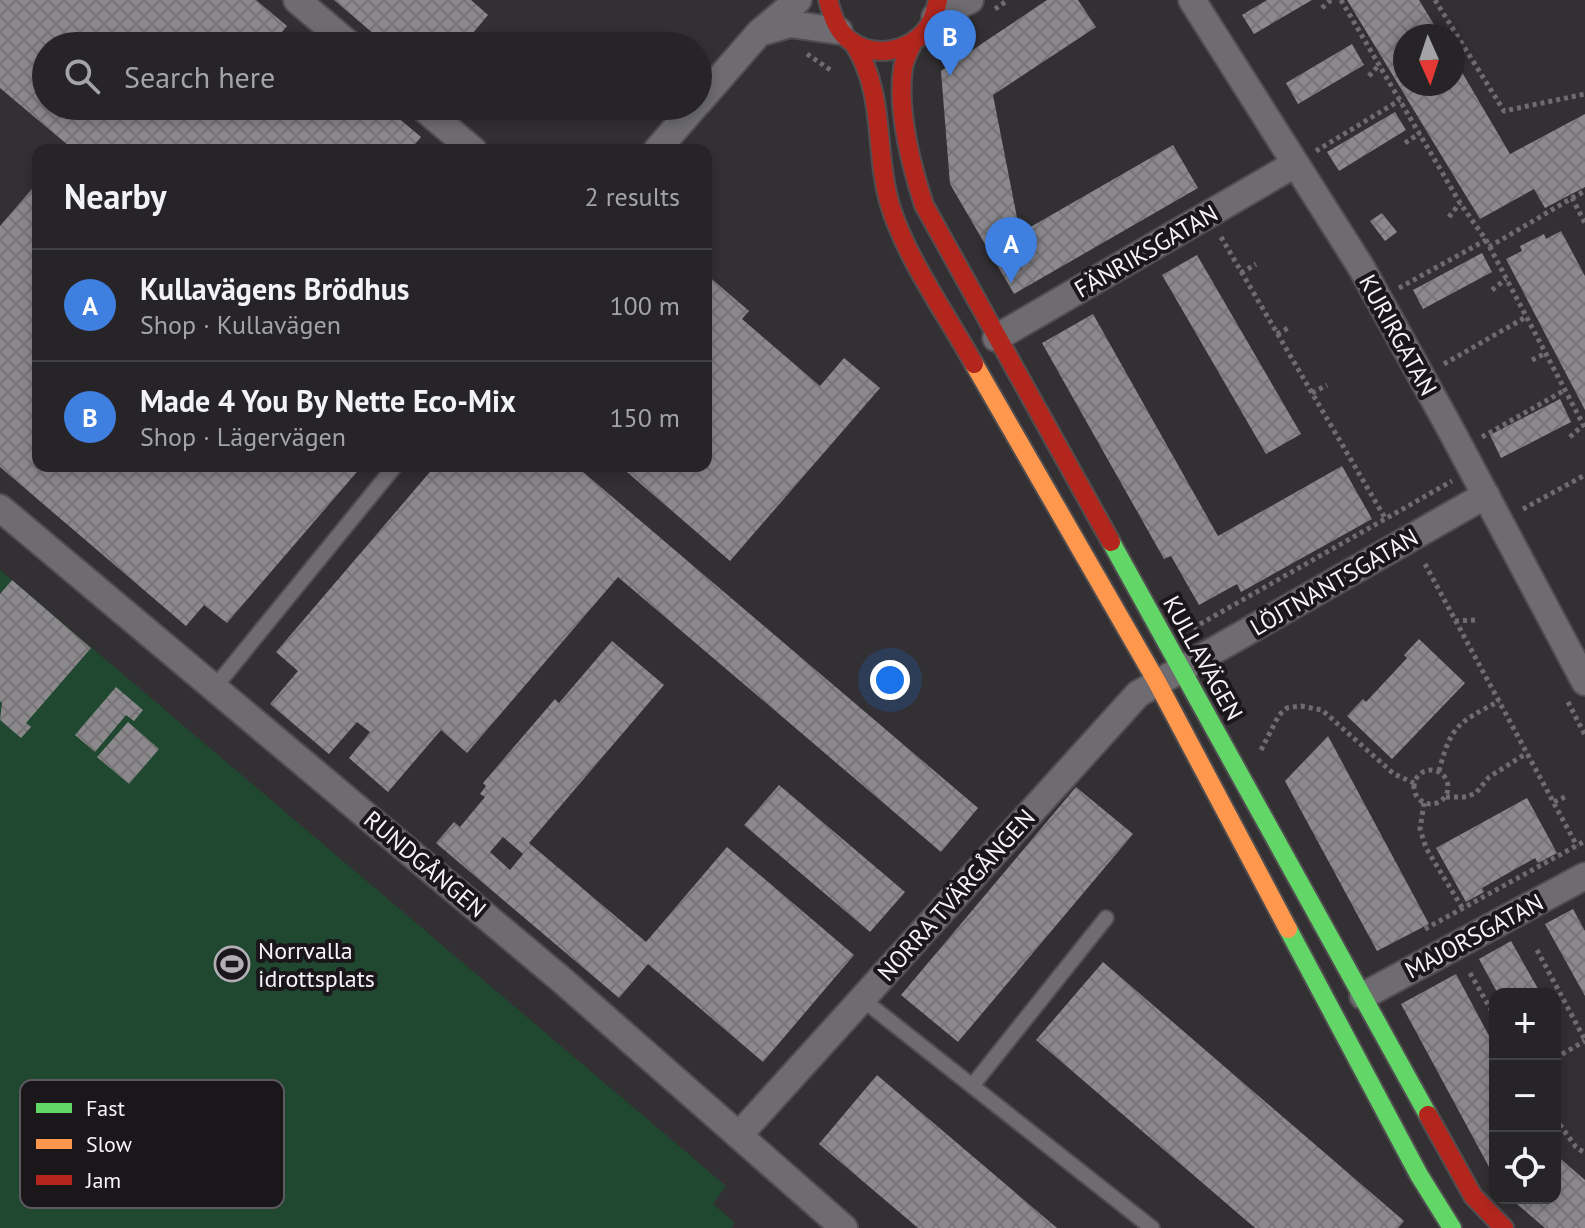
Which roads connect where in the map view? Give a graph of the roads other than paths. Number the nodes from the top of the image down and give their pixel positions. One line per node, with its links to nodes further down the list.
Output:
1 (297, 0): 7 (street)
2 (798, 0): 8 (street)
3 (828, 0): 9 (street)
4 (970, 0): 6 (street)
5 (1192, 0): 16 (street, KURIRGATAN)
6 (937, 9): 10 (street)
7 (335, 32)
8 (759, 33): 9 (street); 11 (street)
9 (847, 38): 10 (street); 22 (street)
10 (912, 44): 17 (street, KULLAVÄGEN)
11 (712, 87)
12 (438, 120): 14 (street)
13 (683, 120): 15 (street)
14 (466, 144)
15 (662, 144)
16 (1295, 164): 17 (street, FÄNRIKSGATAN); 19 (street, KURIRGATAN)
17 (996, 338): 21 (street, KULLAVÄGEN)
18 (390, 472): 23 (lane)
19 (1475, 502): 21 (street, LÖJTNANTSGATAN); 24 (street, KURIRGATAN)
20 (0, 508): 23 (street, RUNDGÅNGEN)
21 (1182, 668): 22 (street, NORRA TVÄRGÅNGEN); 27 (street, KULLAVÄGEN)
22 (1157, 682): 28 (street, NORRA TVÄRGÅNGEN); 33 (street)
23 (215, 687): 30 (street, RUNDGÅNGEN)
24 (1574, 688)
25 (1585, 876): 27 (street, MAJORSGATAN)
26 (1106, 918): 29 (lane)
27 (1363, 996): 34 (street, KULLAVÄGEN)
28 (862, 999): 29 (lane); 30 (street, NORRA TVÄRGÅNGEN)
29 (972, 1086): 32 (lane)
30 (740, 1134): 31 (street, RUNDGÅNGEN)
31 (844, 1228)
32 (1152, 1228)
33 (1452, 1228)
34 (1504, 1228)

